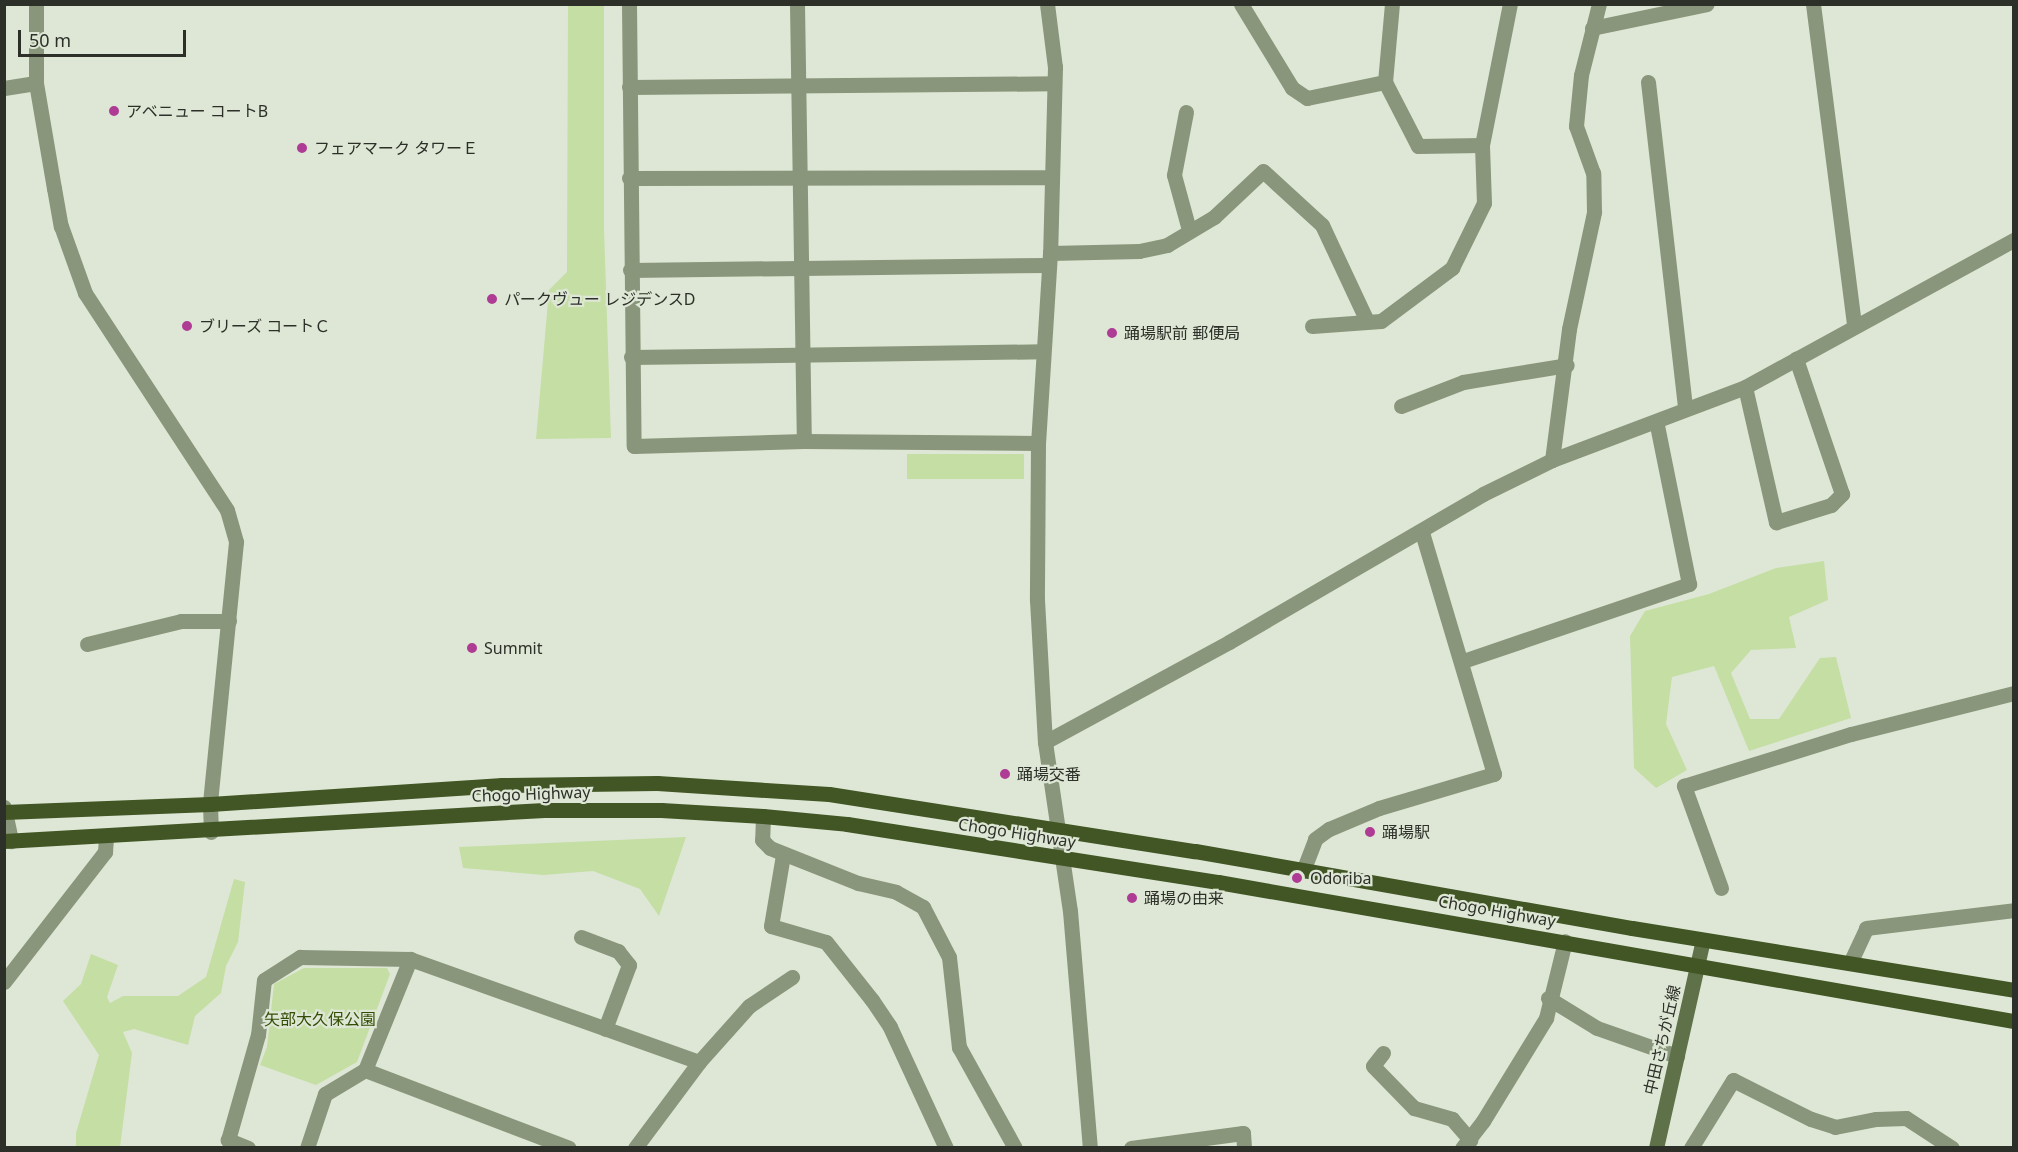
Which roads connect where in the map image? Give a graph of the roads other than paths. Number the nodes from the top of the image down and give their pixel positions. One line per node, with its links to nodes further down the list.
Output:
1 (36, 4): 14 (street)
2 (629, 4): 16 (street)
3 (797, 4): 18 (street)
4 (1047, 4): 15 (street)
5 (1241, 4): 12 (street)
6 (1392, 4): 12 (street)
7 (1510, 4): 20 (street)
8 (1599, 4): 11 (street)
9 (1707, 4): 11 (street)
10 (1813, 4): 31 (street)
11 (1592, 28): 36 (street)
12 (1385, 82): 20 (street)
13 (1648, 82): 39 (street)
14 (36, 83): 17 (street); 45 (street)
15 (1054, 83): 18 (street); 22 (street)
16 (629, 87): 18 (street); 23 (street)
17 (4, 88)
18 (798, 88): 21 (street)
19 (1186, 112): 24 (street)
20 (1482, 145): 29 (street)
21 (800, 177): 22 (street); 23 (street); 27 (street)
22 (1050, 177): 26 (street)
23 (629, 178): 28 (street)
24 (1189, 230): 26 (street); 29 (street)
25 (2013, 240): 31 (street)
26 (1049, 259): 27 (street); 32 (street)
27 (801, 268): 28 (street); 33 (street)
28 (630, 270): 34 (street)
29 (1366, 321): 30 (street)
30 (1312, 326)
31 (1854, 326): 35 (street)
32 (1042, 351): 33 (street); 42 (street)
33 (802, 355): 34 (street); 41 (street)
34 (632, 357): 41 (street)
35 (1796, 360): 37 (street); 37 (street)
36 (1567, 366): 38 (street); 43 (street)
37 (1745, 387): 39 (street)
38 (1401, 406)
39 (1685, 410): 40 (street)
40 (1656, 421): 43 (street); 47 (street)
41 (804, 441): 42 (street)
42 (1038, 443): 49 (street)
43 (1552, 460): 44 (street)
44 (1422, 532): 47 (street); 49 (street)
45 (229, 621): 46 (street); 50 (street)
46 (87, 644)
47 (1462, 661): 59 (street)
48 (2013, 693): 60 (street)
49 (1045, 742): 53 (street)
50 (210, 804): 51 (main road, Chogo Highway); 53 (main road, Chogo Highway); 54 (street)
51 (5, 810): 56 (street)
52 (763, 816): 54 (main road, Chogo Highway); 57 (street); 58 (main road, Chogo Highway)
53 (1060, 829): 58 (street); 59 (main road, Chogo Highway)
54 (211, 832): 55 (main road, Chogo Highway)
55 (106, 836): 56 (main road, Chogo Highway); 69 (street)
56 (8, 841)
57 (783, 855): 83 (street); 84 (street)
58 (1064, 859): 63 (main road, Chogo Highway); 85 (street)
59 (1303, 871): 64 (main road, Chogo Highway)
60 (1721, 888)
61 (2013, 910): 66 (street)
62 (581, 937): 73 (street)
63 (1565, 940): 67 (main road, Chogo Highway); 71 (street)
64 (1703, 940): 66 (main road, Chogo Highway); 67 (street, 中田さちが丘線)
65 (410, 959): 73 (street); 77 (street); 79 (street)
66 (1850, 963): 70 (main road, Chogo Highway)
67 (1698, 965): 72 (main road, Chogo Highway); 75 (street, 中田さちが丘線)
68 (792, 977): 76 (street)
69 (4, 982)
70 (2013, 990)
71 (1548, 998): 75 (street); 78 (street)
72 (2013, 1021)
73 (605, 1029): 76 (street)
74 (1383, 1053): 78 (street)
75 (1677, 1056): 88 (street, 中田さちが丘線)
76 (699, 1062): 82 (street)
77 (365, 1070): 80 (street); 81 (street)
78 (1466, 1144)
79 (248, 1148)
80 (307, 1148)
81 (569, 1148)
82 (635, 1148)
83 (946, 1148)
84 (1015, 1148)
85 (1090, 1148)
86 (1131, 1148): 87 (street)
87 (1244, 1148)
88 (1656, 1148)
89 (1691, 1148): 90 (street)
90 (1952, 1148)

